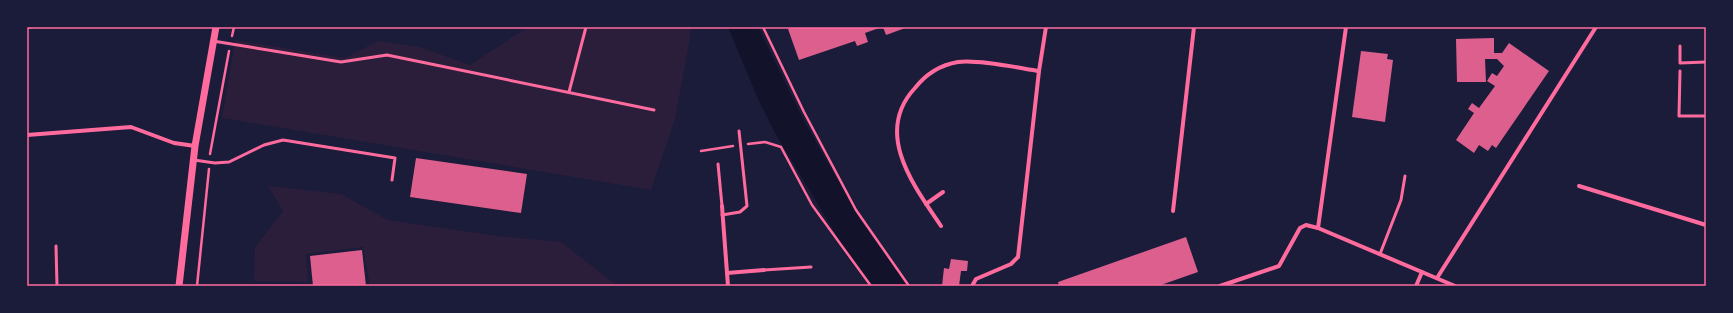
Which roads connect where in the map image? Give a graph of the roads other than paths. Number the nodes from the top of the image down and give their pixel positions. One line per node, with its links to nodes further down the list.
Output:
1 (31, 27): 8 (lane)
2 (216, 27): 9 (street)
3 (586, 27): 14 (lane)
4 (1046, 27): 12 (street)
5 (1194, 27): 28 (street)
6 (1346, 27): 32 (street)
7 (1596, 27): 39 (street)
8 (27, 28)
9 (214, 41): 14 (lane); 19 (street)
10 (1680, 46): 11 (lane)
11 (1706, 62)
12 (1039, 71): 26 (street); 43 (street)
13 (1680, 71): 16 (lane)
14 (569, 92): 15 (lane)
15 (654, 110)
16 (1706, 116)
17 (739, 131): 29 (lane)
18 (27, 135): 19 (street)
19 (196, 146): 20 (street)
20 (194, 160): 23 (lane); 41 (street)
21 (718, 164): 27 (lane)
22 (1405, 176): 34 (lane)
23 (392, 180)
24 (1578, 186): 30 (street)
25 (943, 192): 26 (street)
26 (926, 204): 31 (street)
27 (722, 206): 29 (street)
28 (1173, 211)
29 (722, 215): 38 (street)
30 (1706, 225)
31 (942, 226)
32 (1318, 228): 34 (street); 44 (street)
33 (56, 246): 40 (lane)
34 (1380, 254): 37 (street)
35 (811, 267): 36 (lane)
36 (764, 270): 38 (street)
37 (1422, 272): 39 (street); 45 (street)
38 (727, 273): 42 (street)
39 (1437, 278): 46 (street)
40 (57, 286)
41 (179, 286)
42 (728, 286)
43 (972, 286)
44 (1220, 286)
45 (1416, 286)
46 (1455, 286)

